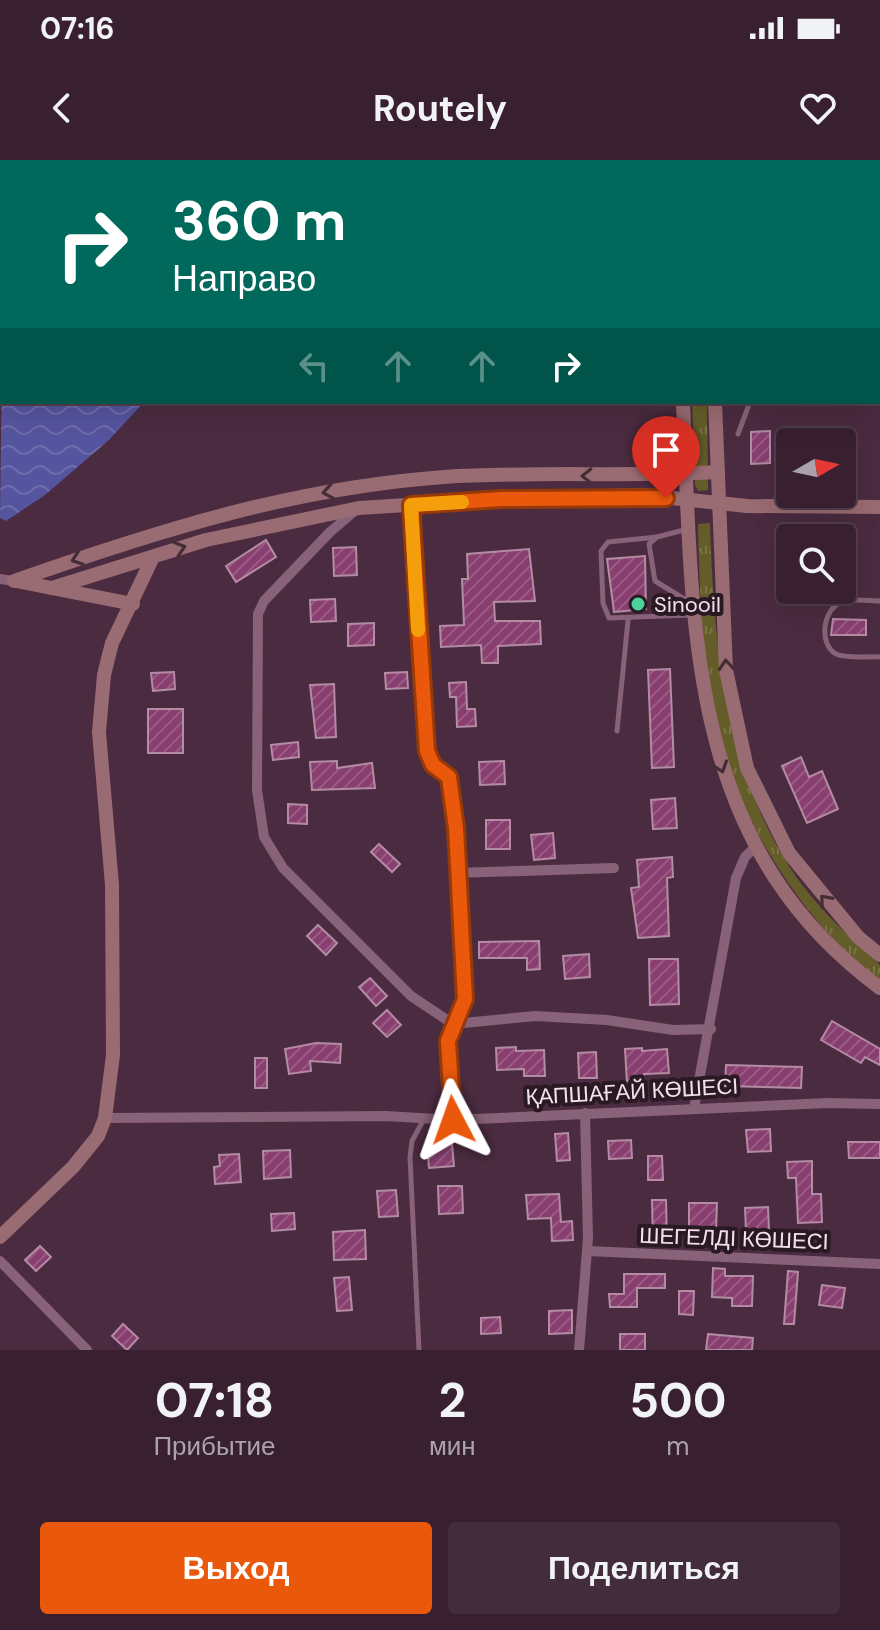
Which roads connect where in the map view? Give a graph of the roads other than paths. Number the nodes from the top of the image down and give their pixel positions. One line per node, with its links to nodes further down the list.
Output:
1 (683, 404): 6 (street)
2 (715, 404): 5 (street)
3 (749, 404): 4 (lane)
4 (738, 434)
5 (718, 472): 6 (street); 8 (street)
6 (687, 474): 7 (street); 15 (street, one-way to 15)
7 (688, 499): 8 (street); 9 (street); 12 (street)
8 (719, 502): 10 (street); 26 (street, one-way to 8)
9 (411, 505): 11 (street); 25 (street)
10 (880, 507)
11 (359, 508): 14 (street, one-way to 11); 28 (street)
12 (689, 529): 13 (lane); 19 (street)
13 (657, 537): 19 (lane); 20 (lane)
14 (153, 557): 16 (street); 18 (street)
15 (7, 580): 16 (street)
16 (52, 588): 18 (street)
17 (880, 601): 21 (lane)
18 (133, 604): 33 (street)
19 (692, 609): 20 (lane); 23 (street, one-way to 23)
20 (628, 620): 22 (lane)
21 (880, 657)
22 (617, 731)
23 (755, 847): 27 (street); 29 (street)
24 (614, 868): 25 (street)
25 (457, 873): 28 (street)
26 (880, 955)
27 (880, 988)
28 (453, 1024): 29 (street); 35 (street)
29 (711, 1029): 31 (street)
30 (880, 1104): 31 (street, ҚАПШАҒАЙ КӨШЕСІ)
31 (694, 1108): 32 (street, ҚАПШАҒАЙ КӨШЕСІ)
32 (585, 1113): 35 (street, ҚАПШАҒАЙ КӨШЕСІ); 37 (street)
33 (105, 1118): 34 (street, ҚАПШАҒАЙ КӨШЕСІ); 36 (street)
34 (424, 1118): 35 (street, ҚАПШАҒАЙ КӨШЕСІ); 41 (lane)
35 (453, 1120)
36 (0, 1237)
37 (587, 1251): 39 (street, ШЕГЕЛДІ КӨШЕСІ); 42 (street)
38 (0, 1261): 40 (street)
39 (880, 1264)
40 (87, 1350)
41 (419, 1350)
42 (579, 1350)

